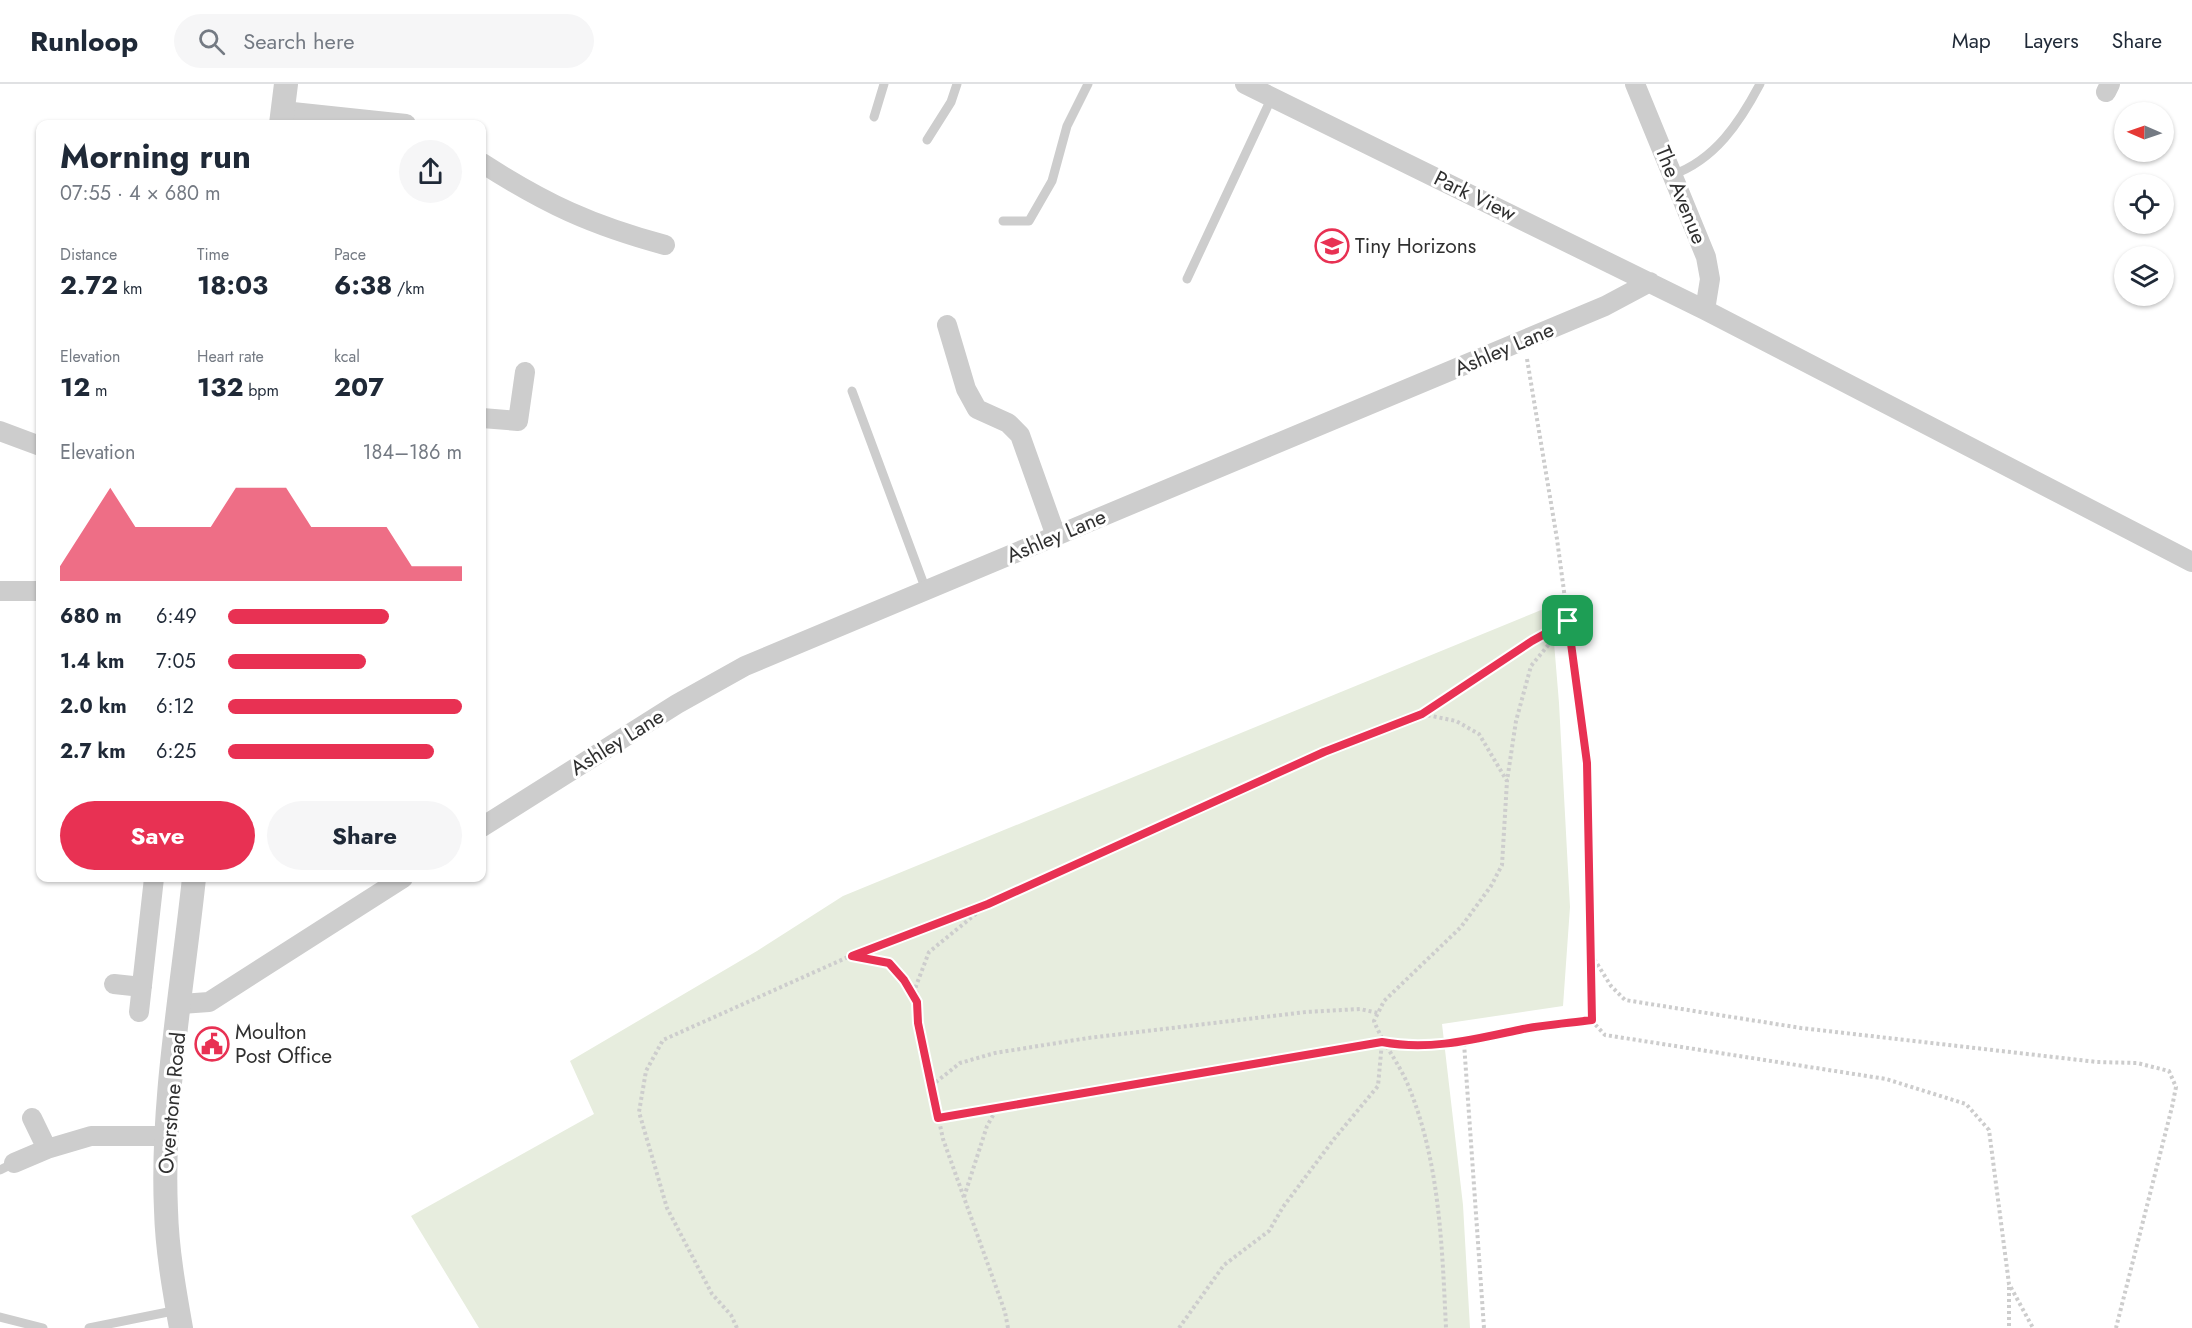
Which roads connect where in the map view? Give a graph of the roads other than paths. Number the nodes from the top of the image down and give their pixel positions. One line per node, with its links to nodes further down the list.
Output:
1 (286, 84): 10 (street)
2 (884, 84): 9 (lane)
3 (957, 84): 12 (lane)
4 (1088, 84): 15 (lane)
5 (1245, 84): 8 (street, Park View)
6 (1635, 84): 14 (street, The Avenue)
7 (1761, 84): 14 (lane)
8 (1272, 97): 17 (lane); 18 (street, Park View)
9 (873, 117)
10 (282, 118): 11 (street)
11 (323, 120)
12 (927, 140)
13 (486, 166): 16 (street)
14 (1672, 175): 19 (street, The Avenue)
15 (1003, 221)
16 (665, 245)
17 (1187, 279)
18 (1650, 282): 19 (street, Park View); 26 (street, Ashley Lane)
19 (1705, 310): 27 (street, Park View)
20 (947, 325): 26 (street)
21 (525, 372): 23 (street)
22 (852, 391): 28 (lane)
23 (486, 418)
24 (0, 431): 25 (street)
25 (36, 444)
26 (1056, 536): 28 (street, Ashley Lane)
27 (2192, 561)
28 (926, 590): 31 (street, Ashley Lane)
29 (0, 591): 30 (street)
30 (36, 591)
31 (486, 825)
32 (154, 882): 36 (street)
33 (194, 882): 37 (street, Overstone Road)
34 (397, 882): 37 (street)
35 (114, 984): 36 (street)
36 (142, 987): 38 (street)
37 (181, 1004): 40 (street, Overstone Road)
38 (139, 1012)
39 (32, 1118): 41 (street)
40 (166, 1136): 41 (street); 44 (street, Overstone Road)
41 (47, 1149): 42 (street)
42 (7, 1167)
43 (0, 1317): 45 (lane)
44 (179, 1319): 46 (lane)
45 (43, 1328)
46 (89, 1328)

